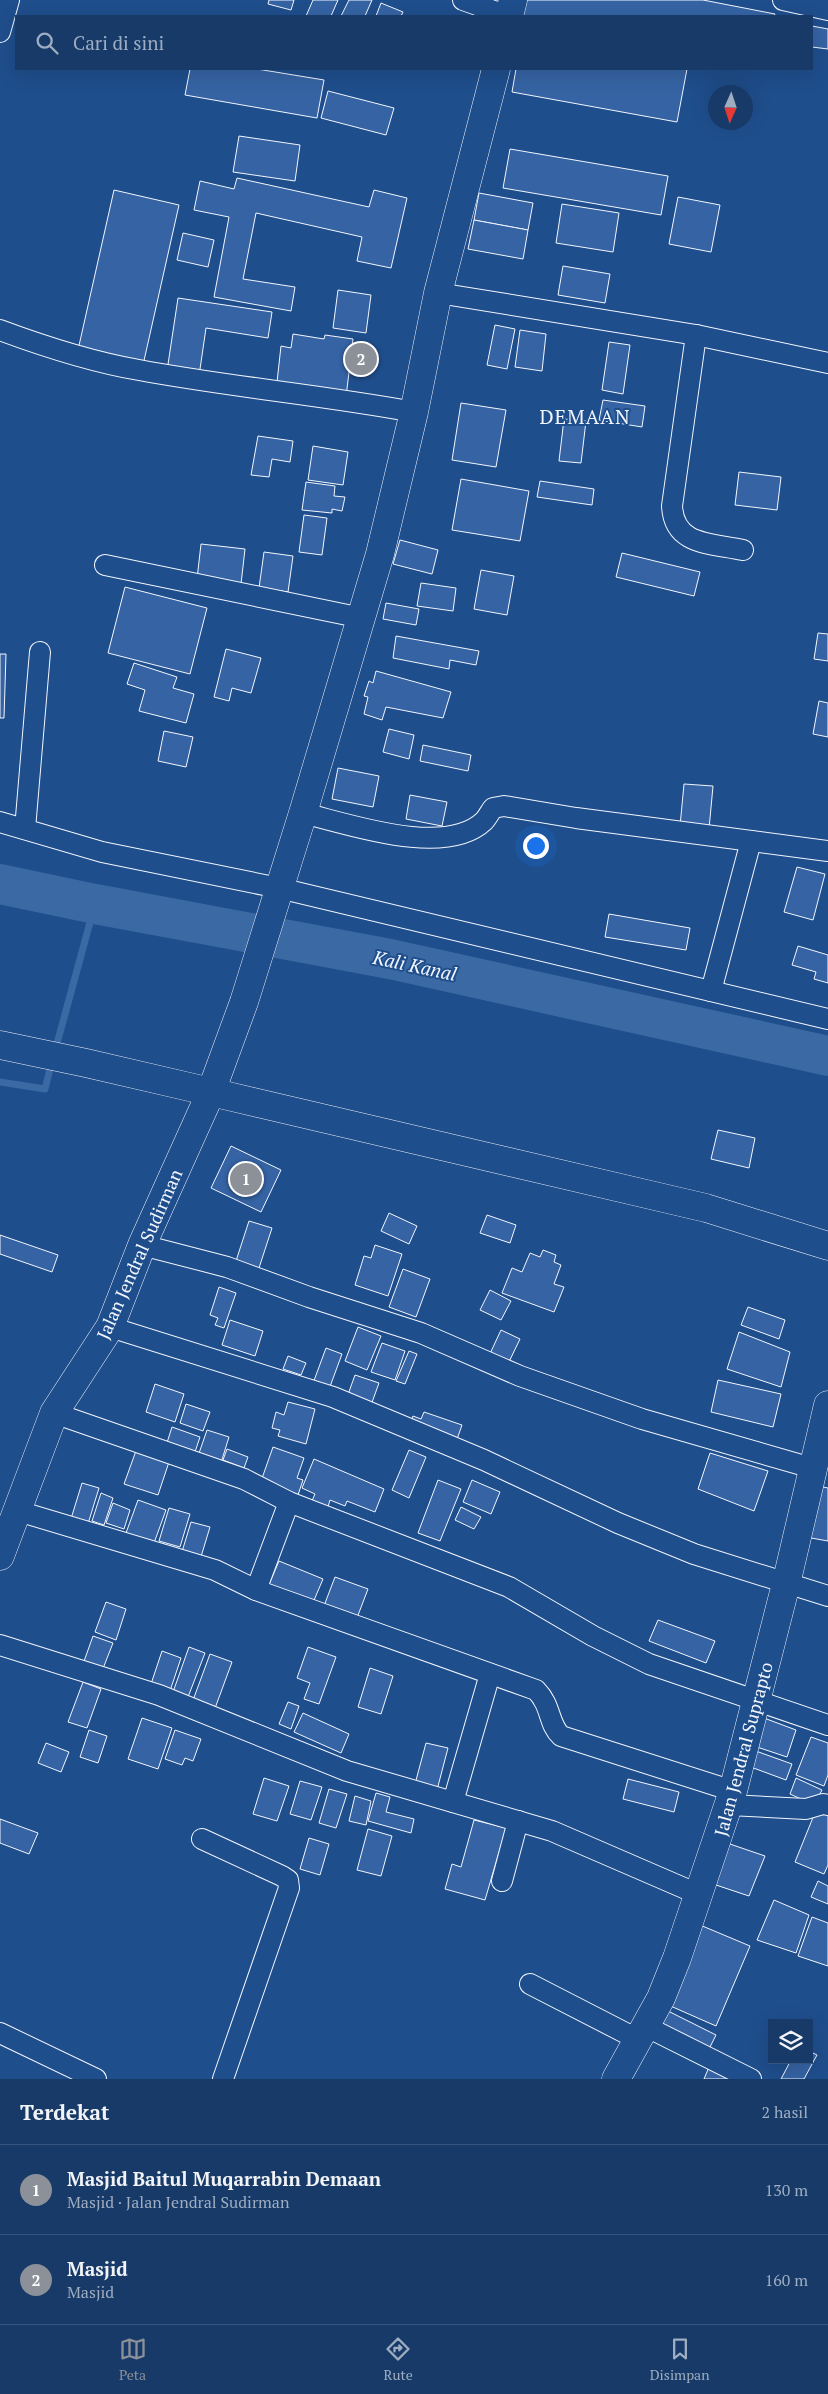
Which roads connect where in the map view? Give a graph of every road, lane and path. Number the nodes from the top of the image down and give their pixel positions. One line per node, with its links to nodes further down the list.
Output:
1 (9, 0): 8 (street)
2 (463, 0): 6 (street)
3 (513, 0): 7 (main road)
4 (783, 0): 5 (street)
5 (828, 10)
6 (505, 15)
7 (508, 15)
8 (0, 32)
9 (496, 70): 10 (main road, Jalan Jendral Sudirman)
10 (438, 293): 12 (street); 14 (main road, Jalan Jendral Sudirman)
11 (0, 330): 14 (street)
12 (696, 335): 13 (street); 15 (street)
13 (828, 363)
14 (414, 412): 17 (main road, Jalan Jendral Sudirman)
15 (743, 550)
16 (105, 565): 17 (street)
17 (362, 618): 19 (main road, Jalan Jendral Sudirman)
18 (40, 652): 21 (street)
19 (303, 813): 22 (street); 24 (main road, Jalan Jendral Sudirman)
20 (0, 822): 21 (street)
21 (25, 829): 24 (street)
22 (751, 841): 23 (street); 25 (street)
23 (828, 851)
24 (276, 897): 25 (street); 28 (main road, Jalan Jendral Sudirman)
25 (711, 990): 26 (street)
26 (828, 1018)
27 (12, 1047): 28 (main road)
28 (211, 1092): 29 (main road, Jalan Jendral Sudirman); 30 (main road)
29 (142, 1245): 31 (main road, Jalan Jendral Sudirman); 34 (street)
30 (828, 1246)
31 (110, 1327): 32 (main road, Jalan Jendral Sudirman); 38 (street)
32 (54, 1413): 35 (street); 36 (main road, Jalan Jendral Sudirman)
33 (826, 1421): 34 (main road, Jalan Jendral Suprapto)
34 (812, 1468): 38 (main road, Jalan Jendral Suprapto)
35 (289, 1502): 39 (street); 43 (street)
36 (18, 1511): 37 (main road, Jalan Jendral Sudirman); 39 (street)
37 (0, 1556)
38 (786, 1584): 40 (street); 43 (main road, Jalan Jendral Suprapto)
39 (256, 1590): 42 (street)
40 (828, 1596)
41 (0, 1645): 46 (street)
42 (490, 1674): 45 (street); 46 (street)
43 (757, 1702): 44 (street); 45 (main road, Jalan Jendral Suprapto)
44 (828, 1724)
45 (731, 1798): 47 (street); 51 (main road, Jalan Jendral Suprapto)
46 (453, 1802): 48 (street)
47 (828, 1805)
48 (518, 1821): 50 (street); 51 (street)
49 (202, 1839): 56 (street)
50 (502, 1881)
51 (700, 1894): 54 (main road, Jalan Jendral Suprapto)
52 (530, 1984): 54 (street)
53 (0, 2033): 55 (street)
54 (641, 2033): 57 (main road, Jalan Jendral Suprapto); 58 (street)
55 (96, 2079)
56 (223, 2079)
57 (616, 2079)
58 (751, 2079)

